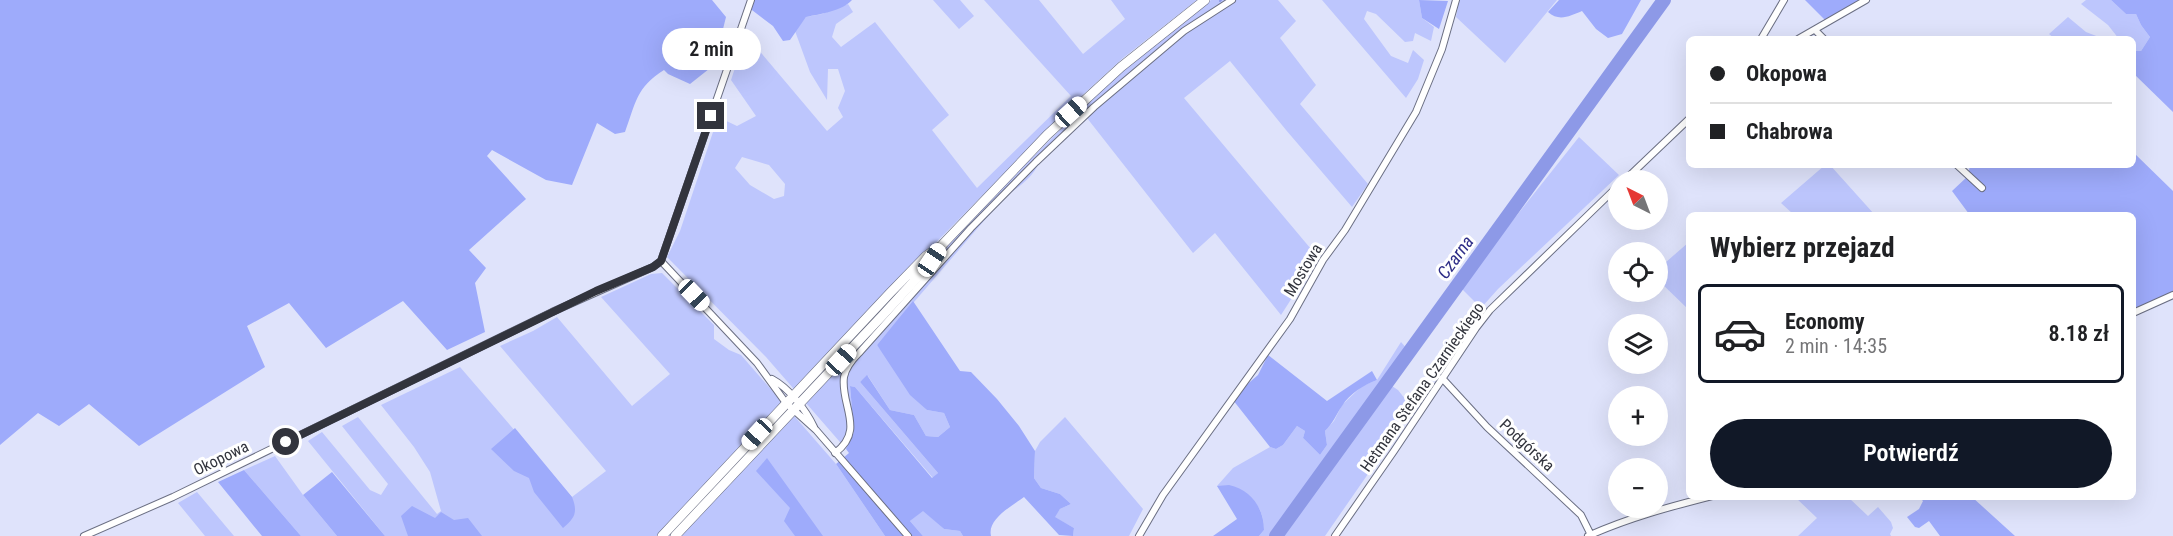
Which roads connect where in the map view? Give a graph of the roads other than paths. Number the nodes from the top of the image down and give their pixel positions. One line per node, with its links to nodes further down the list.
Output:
1 (751, 0): 17 (street)
2 (1205, 0): 16 (main road)
3 (1232, 0): 23 (street)
4 (1456, 0): 30 (street, Mostowa)
5 (1784, 0): 8 (street)
6 (1866, 0): 7 (street)
7 (1815, 30): 9 (street); 10 (street)
8 (1763, 36)
9 (1804, 36)
10 (1821, 36)
11 (1686, 122): 13 (street)
12 (1960, 168): 14 (street)
13 (1635, 170)
14 (1982, 188)
15 (1608, 196): 20 (street, Hetmana Stefana Czarnieckiego)
16 (943, 244): 21 (main road); 22 (main road)
17 (661, 261): 21 (street); 26 (street, Okopowa)
18 (2173, 295): 19 (street)
19 (2136, 312)
20 (1442, 378): 25 (street, Podgórska); 31 (street, Hetmana Stefana Czarnieckiego)
21 (789, 400): 22 (street); 27 (main road)
22 (797, 408): 23 (street); 28 (main road)
23 (835, 453): 29 (street)
24 (1696, 500): 25 (street)
25 (1589, 535)
26 (84, 536)
27 (662, 536)
28 (675, 536)
29 (908, 536)
30 (1139, 536)
31 (1335, 536)

